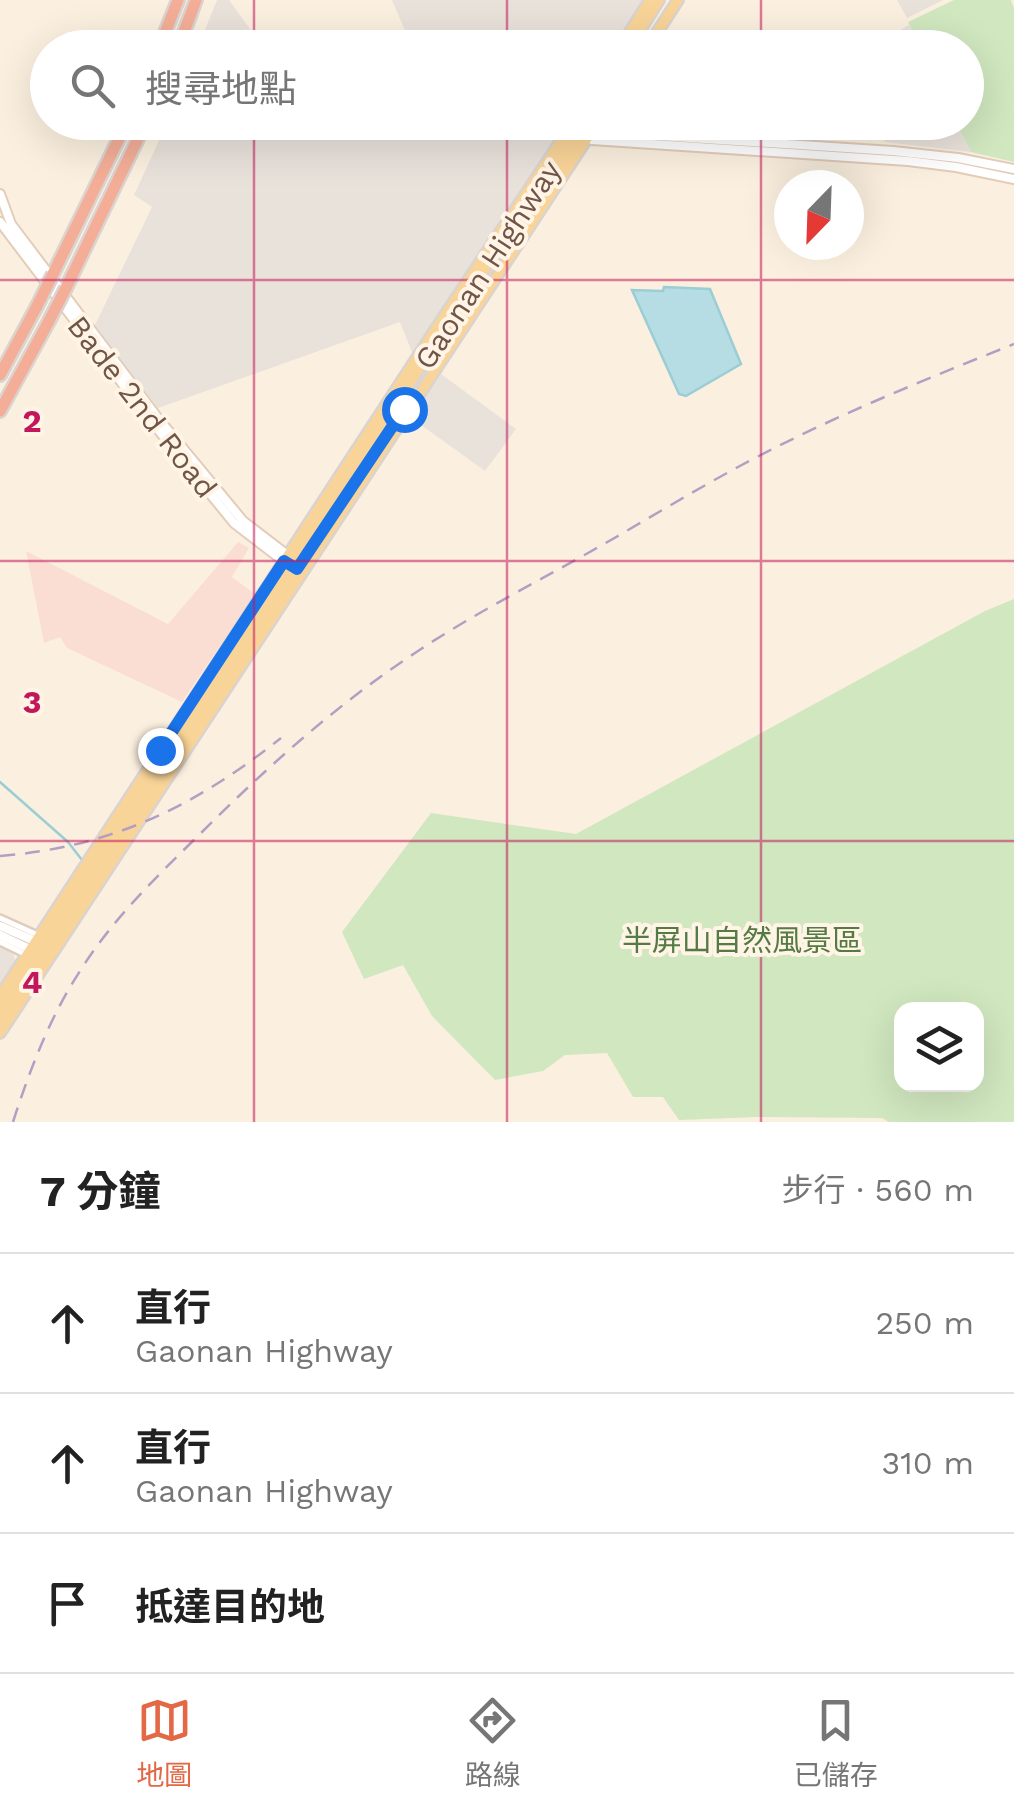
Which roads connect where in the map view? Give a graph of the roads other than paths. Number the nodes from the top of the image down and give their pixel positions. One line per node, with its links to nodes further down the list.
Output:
1 (178, 0): 6 (highway)
2 (196, 0): 7 (highway)
3 (650, 0): 8 (main road)
4 (660, 0): 9 (main road)
5 (675, 0): 10 (main road)
6 (166, 30)
7 (185, 30)
8 (633, 30)
9 (636, 30)
10 (656, 30)
11 (117, 140): 22 (highway, bridge)
12 (137, 140): 23 (highway, bridge)
13 (575, 140): 24 (main road, Gaonan Highway)
14 (592, 140): 15 (street)
15 (663, 140)
16 (663, 140): 17 (street)
17 (957, 162): 18 (street); 19 (street)
18 (1014, 170)
19 (1014, 179)
20 (0, 194): 24 (street, Bade 2nd Road)
21 (0, 222): 24 (street, Bade 2nd Road)
22 (0, 375)
23 (0, 410)
24 (296, 564): 27 (main road, Gaonan Highway); 27 (main road, Gaonan Highway)
25 (0, 922): 27 (street)
26 (0, 938): 27 (street)
27 (41, 949): 28 (main road, Gaonan Highway); 29 (main road, Gaonan Highway); 30 (main road, Gaonan Highway); 31 (main road, Gaonan Highway)
28 (0, 996)
29 (0, 1009)
30 (0, 1021)
31 (0, 1033)

